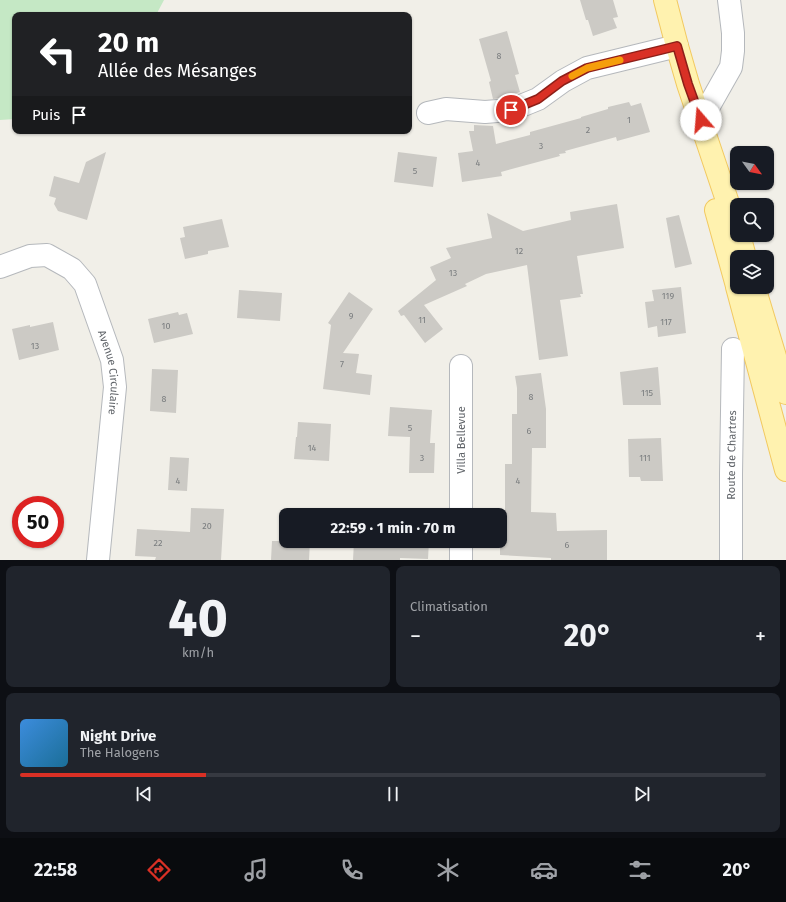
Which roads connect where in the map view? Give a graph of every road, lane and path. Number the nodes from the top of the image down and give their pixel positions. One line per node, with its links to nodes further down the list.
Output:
1 (665, 0): 3 (main road)
2 (729, 0): 6 (street)
3 (677, 46): 4 (main road); 5 (street)
4 (688, 84): 6 (main road); 8 (main road)
5 (428, 113)
6 (701, 120): 7 (main road)
7 (730, 209)
8 (730, 261)
9 (0, 267): 18 (street, Avenue Circulaire)
10 (739, 294): 15 (main road)
11 (756, 294): 14 (main road)
12 (733, 349): 20 (street, Route de Chartres)
13 (461, 366): 16 (street, Villa Bellevue)
14 (786, 393)
15 (786, 470)
16 (461, 508)
17 (461, 548): 19 (street)
18 (98, 560)
19 (461, 560)
20 (731, 560)

